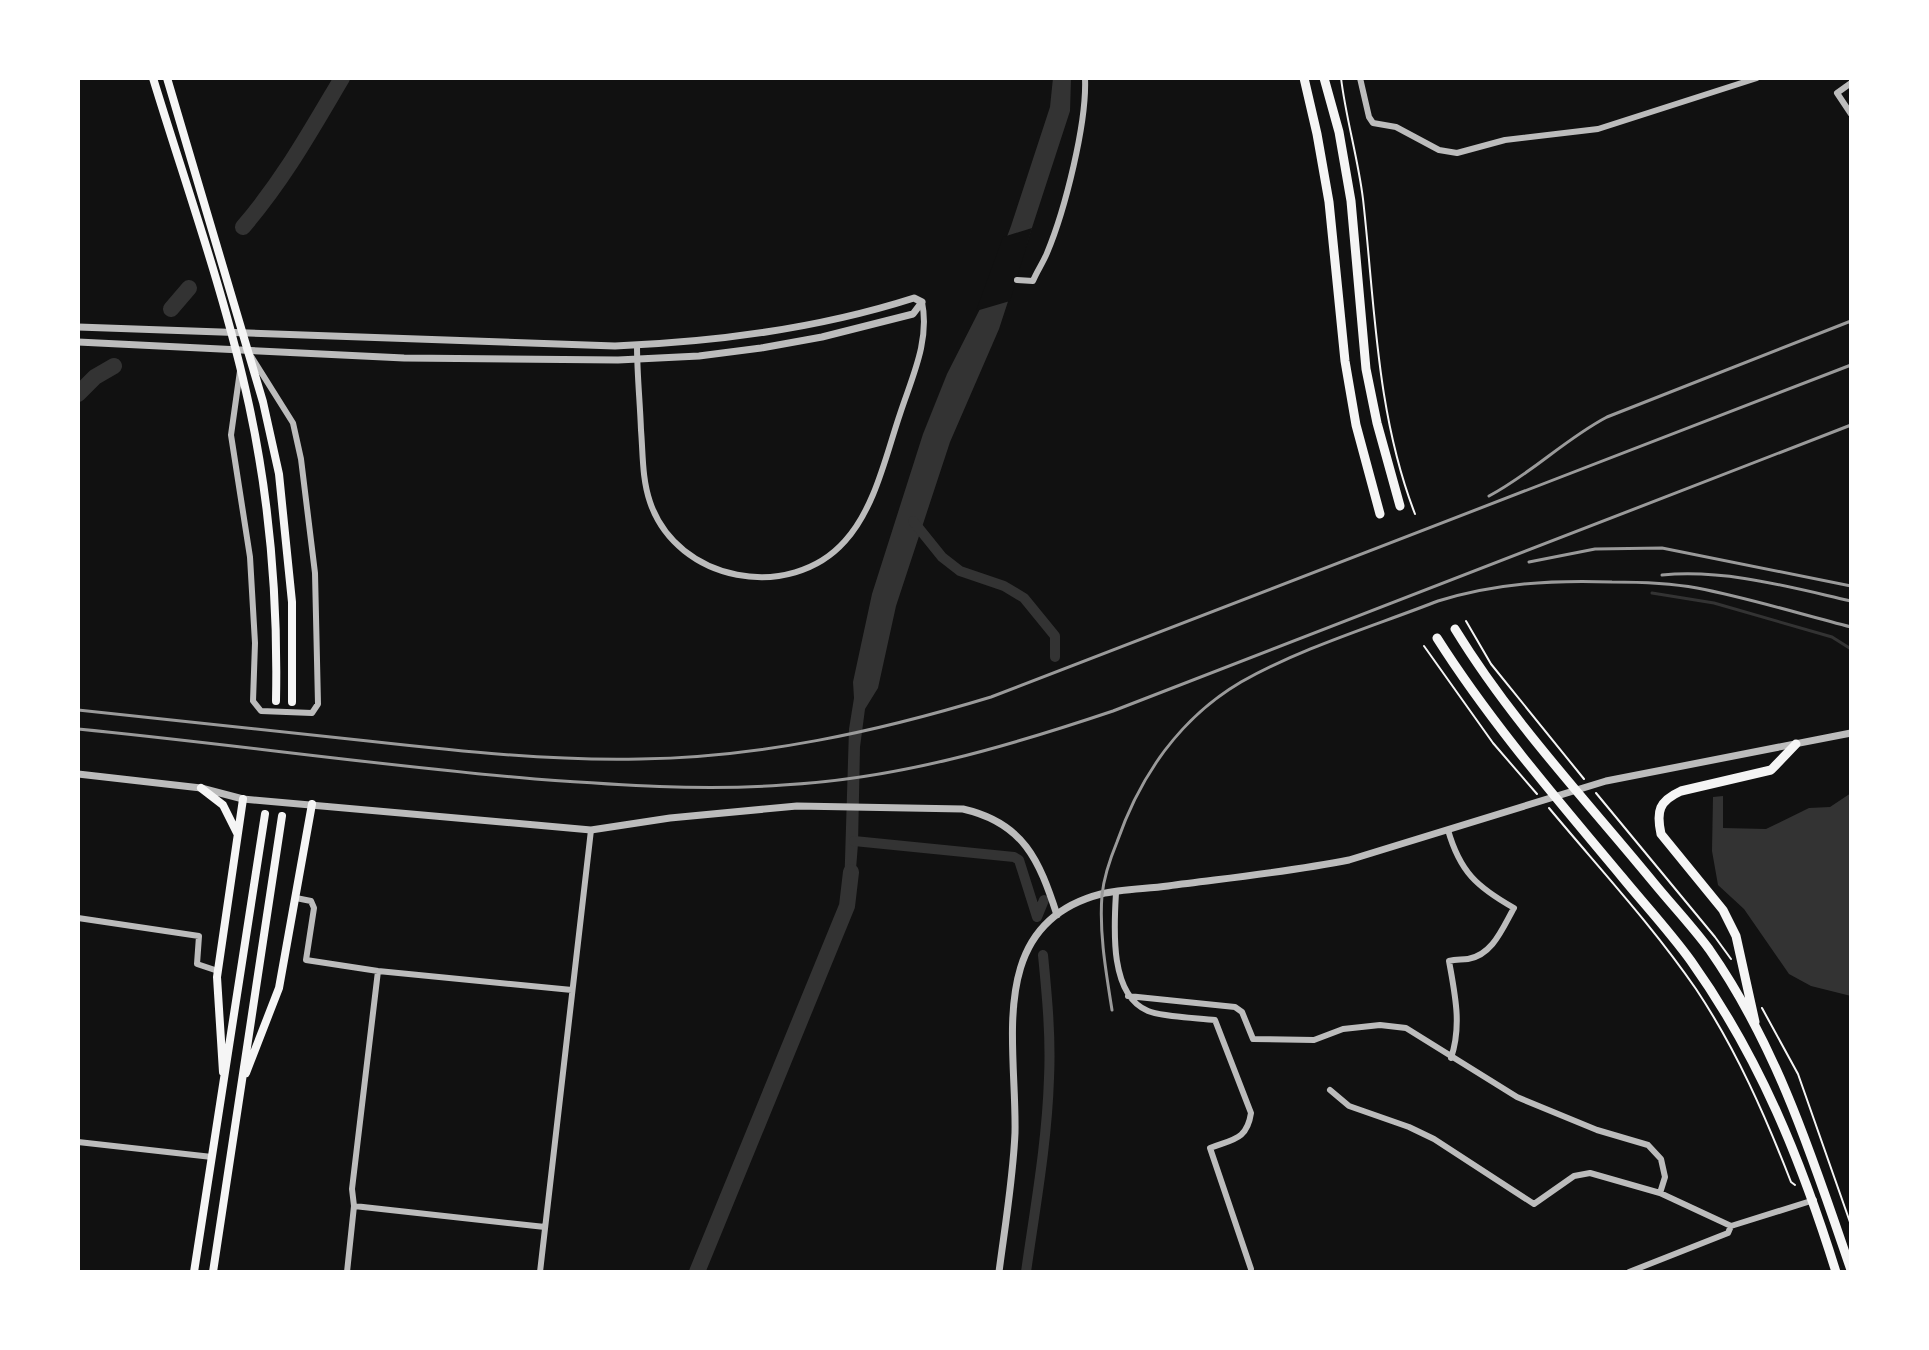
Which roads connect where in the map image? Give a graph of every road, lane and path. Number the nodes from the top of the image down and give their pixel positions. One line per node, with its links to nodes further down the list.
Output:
1 (153, 78): 14 (main road)
2 (167, 78): 15 (main road)
3 (1085, 78): 11 (street)
4 (1304, 78): 23 (main road)
5 (1324, 78): 22 (main road)
6 (1341, 78): 24 (path)
7 (1360, 78): 8 (street)
8 (1757, 78)
9 (1851, 83): 10 (street)
10 (1851, 114)
11 (1017, 280)
12 (922, 302): 17 (street); 20 (street); 20 (street)
13 (78, 327): 14 (street)
14 (230, 332): 15 (street); 18 (main road)
15 (242, 333): 17 (street); 19 (main road)
16 (78, 342): 18 (street)
17 (637, 345): 20 (street)
18 (235, 348): 19 (street); 21 (main road)
19 (248, 351): 20 (street); 21 (street); 29 (main road)
20 (637, 359)
21 (240, 368): 28 (main road)
22 (1400, 506)
23 (1380, 514)
24 (1415, 514)
25 (1455, 629): 49 (main road)
26 (1437, 638): 57 (main road)
27 (1424, 646): 57 (path)
28 (276, 701)
29 (292, 702)
30 (1851, 733): 31 (street)
31 (1796, 744): 39 (street); 49 (main road)
32 (78, 774): 33 (street)
33 (201, 788): 34 (street); 40 (main road)
34 (243, 799): 35 (street); 40 (main road)
35 (312, 804): 38 (street); 42 (main road)
36 (265, 814): 51 (main road)
37 (282, 816): 52 (main road)
38 (591, 830): 43 (street); 47 (street)
39 (1448, 830): 41 (street); 50 (street)
40 (237, 834): 45 (main road)
41 (1116, 893): 43 (street); 48 (street)
42 (296, 898): 46 (street); 52 (main road)
43 (1057, 915): 67 (street)
44 (78, 918): 45 (street)
45 (218, 971): 51 (main road)
46 (378, 971): 47 (street); 58 (street)
47 (572, 990): 60 (street)
48 (1128, 996): 50 (street); 61 (street)
49 (1757, 1029): 62 (main road)
50 (1451, 1058): 56 (street)
51 (224, 1086): 55 (main road)
52 (240, 1088): 64 (main road)
53 (1330, 1090): 56 (street)
54 (78, 1142): 55 (street)
55 (212, 1157): 63 (main road)
56 (1660, 1193): 59 (street)
57 (1814, 1200): 59 (street); 69 (main road)
58 (354, 1206): 60 (street); 65 (street)
59 (1731, 1226): 68 (street)
60 (545, 1227): 66 (street)
61 (1251, 1269)
62 (1851, 1270)
63 (194, 1272)
64 (213, 1272)
65 (347, 1272)
66 (540, 1272)
67 (999, 1272)
68 (1629, 1272)
69 (1836, 1272)

